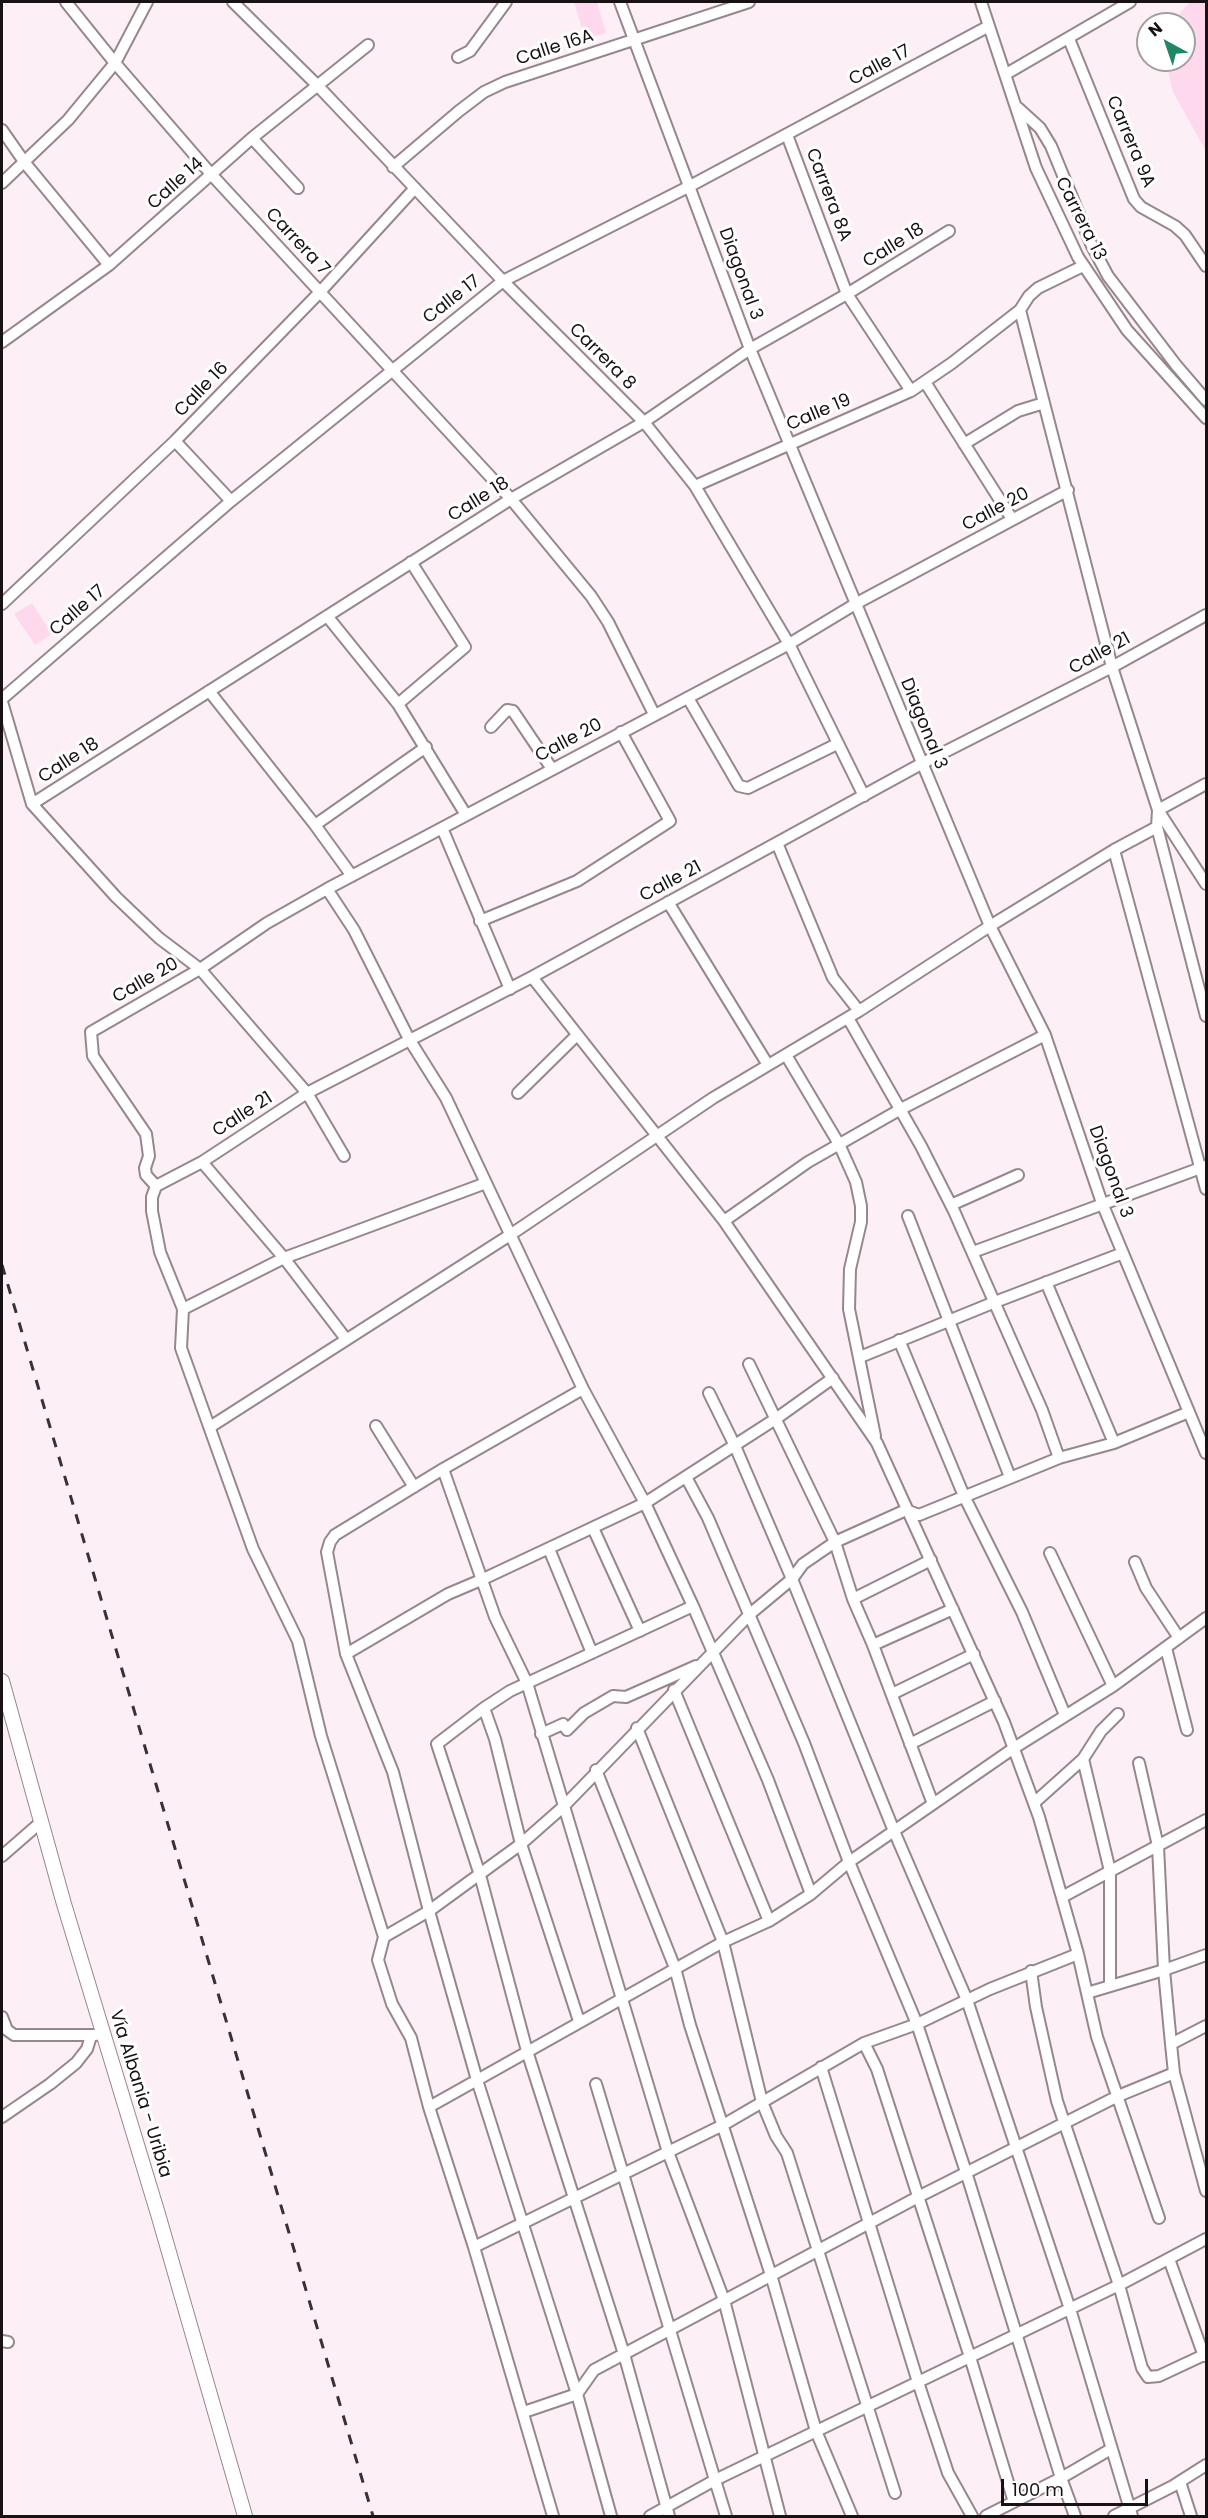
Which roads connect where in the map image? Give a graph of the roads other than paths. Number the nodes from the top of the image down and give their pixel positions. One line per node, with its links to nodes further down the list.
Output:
1 (66, 2): 14 (street, Carrera 7)
2 (147, 2): 14 (street)
3 (233, 2): 16 (street, Carrera 8)
4 (506, 2): 13 (street)
5 (620, 2): 10 (street, Diagonal 3)
6 (749, 2): 10 (street, Calle 16A)
7 (981, 2): 9 (street, Carrera 13)
8 (1130, 2): 11 (street)
9 (989, 26): 15 (street, Carrera 13); 19 (street, Calle 17)
10 (634, 39): 22 (street, Calle 16A); 25 (street, Diagonal 3)
11 (1069, 39): 15 (street); 31 (street, Carrera 9A)
12 (368, 45): 16 (street, Calle 14)
13 (458, 57)
14 (115, 63): 21 (street); 23 (street, Carrera 7)
15 (1006, 74): 17 (street, Carrera 13)
16 (317, 85): 20 (street, Calle 14); 22 (street, Carrera 8)
17 (1017, 107): 30 (street, Carrera 13); 41 (street)
18 (2, 130): 21 (street)
19 (787, 135): 25 (street, Calle 17); 34 (street, Carrera 8A)
20 (252, 138): 23 (street, Calle 14); 26 (street)
21 (24, 163): 24 (street); 29 (street)
22 (393, 167): 27 (street, Carrera 8)
23 (212, 174): 29 (street, Calle 14); 33 (street, Carrera 7)
24 (2, 183)
25 (690, 186): 32 (street, Calle 17); 37 (street, Diagonal 3)
26 (298, 188)
27 (415, 188): 32 (street, Carrera 8); 33 (street, Calle 16)
28 (949, 231): 34 (street, Calle 18)
29 (110, 265): 36 (street, Calle 14)
30 (1083, 266): 35 (street, Calle 19); 43 (street, Carrera 13)
31 (1206, 267)
32 (502, 281): 38 (street, Calle 17); 44 (street, Carrera 8)
33 (320, 292): 38 (street, Carrera 7); 45 (street, Calle 16)
34 (848, 294): 37 (street, Calle 18); 40 (street, Carrera 8A)
35 (1020, 310): 39 (street, Calle 19); 42 (street)
36 (2, 342)
37 (750, 349): 44 (street, Calle 18); 46 (street, Diagonal 3)
38 (393, 368): 50 (street, Carrera 7); 51 (street, Calle 17)
39 (925, 382): 40 (street, Calle 19); 47 (street)
40 (911, 391): 46 (street, Calle 19)
41 (1206, 399)
42 (1044, 403): 47 (street); 49 (street)
43 (1206, 418)
44 (644, 422): 48 (street, Carrera 8); 50 (street, Calle 18)
45 (175, 441): 51 (street); 55 (street, Calle 16)
46 (790, 443): 48 (street, Calle 19); 54 (street, Diagonal 3)
47 (964, 444): 52 (street)
48 (695, 486): 58 (street, Carrera 8)
49 (1068, 490): 52 (street, Calle 20); 59 (street)
50 (511, 499): 53 (street, Calle 18); 64 (street, Carrera 7)
51 (231, 501): 62 (street, Calle 17)
52 (1012, 519): 54 (street, Calle 20)
53 (411, 562): 57 (street, Calle 18); 63 (street)
54 (857, 603): 58 (street, Calle 20); 69 (street, Diagonal 3)
55 (2, 604)
56 (1206, 615): 59 (street, Calle 21)
57 (327, 616): 60 (street, Calle 18); 63 (street)
58 (789, 644): 61 (street, Calle 20); 67 (street, Carrera 8)
59 (1112, 667): 69 (street, Calle 21); 74 (street)
60 (209, 692): 73 (street, Calle 18); 76 (street)
61 (688, 698): 64 (street, Calle 20); 67 (street)
62 (2, 700): 73 (street)
63 (398, 704): 68 (street)
64 (654, 714): 66 (street, Calle 20)
65 (491, 727): 70 (street)
66 (621, 732): 70 (street, Calle 20); 85 (street)
67 (837, 744): 72 (street, Carrera 8)
68 (426, 747): 75 (street); 76 (street)
69 (921, 764): 72 (street, Calle 21); 86 (street, Diagonal 3)
70 (552, 769): 75 (street, Calle 20)
71 (1206, 784): 74 (street)
72 (864, 796): 79 (street, Calle 21)
73 (32, 804): 87 (street)
74 (1158, 810): 77 (street); 82 (street)
75 (466, 815): 78 (street, Calle 20)
76 (315, 825): 81 (street)
77 (1156, 827): 80 (street); 91 (street)
78 (441, 828): 81 (street, Calle 20); 85 (street)
79 (777, 843): 84 (street, Calle 21); 90 (street)
80 (1113, 850): 86 (street); 105 (street)
81 (352, 876): 83 (street, Calle 20)
82 (1206, 884)
83 (327, 890): 87 (street, Calle 20); 95 (street)
84 (669, 902): 88 (street, Calle 21); 97 (street)
85 (480, 921): 89 (street)
86 (990, 926): 90 (street); 94 (street, Diagonal 3)
87 (200, 969): 98 (street); 108 (street, Calle 20)
88 (532, 977): 89 (street, Calle 21); 93 (street)
89 (510, 989): 95 (street, Calle 21)
90 (859, 1011): 92 (street)
91 (1206, 1016)
92 (848, 1018): 96 (street); 100 (street)
93 (577, 1035): 99 (street); 101 (street)
94 (1045, 1035): 100 (street); 110 (street, Diagonal 3)
95 (410, 1039): 98 (street, Calle 21); 107 (street)
96 (786, 1055): 97 (street); 102 (street)
97 (768, 1065): 101 (street)
98 (307, 1093): 103 (street); 104 (street, Calle 21)
99 (518, 1093)
100 (900, 1109): 102 (street); 111 (street)
101 (657, 1135): 113 (street); 114 (street)
102 (839, 1144): 113 (street); 124 (street)
103 (344, 1156)
104 (202, 1162): 108 (street, Calle 21); 117 (street)
105 (1204, 1167): 109 (street); 110 (street)
106 (1018, 1175): 111 (street)
107 (486, 1183): 114 (street); 117 (street)
108 (156, 1186): 120 (street)
109 (1206, 1189)
110 (1101, 1203): 115 (street); 116 (street, Diagonal 3)
111 (951, 1205): 115 (street)
112 (908, 1216): 121 (street)
113 (724, 1221): 126 (street)
114 (510, 1235): 122 (street); 127 (street)
115 (973, 1252): 119 (street)
116 (1123, 1253): 118 (street); 129 (street, Diagonal 3)
117 (284, 1258): 120 (street); 122 (street)
118 (1046, 1282): 119 (street); 134 (street)
119 (995, 1302): 121 (street); 137 (street)
120 (183, 1309): 131 (street)
121 (948, 1321): 123 (street); 140 (street)
122 (346, 1338): 131 (street)
123 (898, 1341): 124 (street); 142 (street)
124 (860, 1357): 133 (street)
125 (749, 1364): 130 (street)
126 (833, 1378): 130 (street); 133 (street)
127 (583, 1389): 138 (street); 143 (street)
128 (709, 1393): 135 (street)
129 (1189, 1412): 134 (street); 136 (street, Diagonal 3)
130 (777, 1418): 135 (street); 146 (street)
131 (210, 1426): 200 (street)
132 (376, 1426): 141 (street)
133 (877, 1443): 144 (street)
134 (1114, 1443): 137 (street)
135 (735, 1446): 139 (street); 151 (street)
136 (1206, 1453)
137 (1059, 1458): 140 (street)
138 (443, 1469): 141 (street); 152 (street)
139 (686, 1477): 143 (street); 156 (street)
140 (1010, 1477): 142 (street)
141 (414, 1487): 163 (street)
142 (964, 1496): 144 (street); 175 (street)
143 (645, 1503): 145 (street); 154 (street)
144 (906, 1510): 146 (street); 149 (street)
145 (593, 1528): 147 (street); 158 (street)
146 (835, 1542): 151 (street); 153 (street)
147 (549, 1549): 152 (street); 162 (street)
148 (1050, 1553): 169 (street)
149 (931, 1560): 153 (street); 155 (street)
150 (1135, 1562): 159 (street)
151 (792, 1579): 156 (street); 189 (street)
152 (481, 1580): 163 (street); 168 (street)
153 (853, 1599): 160 (street)
154 (693, 1606): 158 (street); 164 (street)
155 (953, 1609): 160 (street); 165 (street)
156 (750, 1614): 164 (street); 193 (street)
157 (1206, 1618): 159 (street)
158 (640, 1631): 162 (street)
159 (1179, 1638): 161 (street)
160 (873, 1645): 171 (street)
161 (1166, 1648): 169 (street); 177 (street)
162 (592, 1653): 168 (street)
163 (346, 1654): 198 (street)
164 (713, 1654): 166 (street); 196 (street)
165 (974, 1654): 171 (street); 172 (street)
166 (699, 1665): 170 (street); 178 (street)
167 (2, 1681): 188 (main road, Vía Albania - Uribia)
168 (527, 1683): 173 (street); 178 (street)
169 (1113, 1686): 175 (street)
170 (674, 1690): 176 (street); 199 (street)
171 (892, 1694): 179 (street)
172 (995, 1701): 179 (street); 180 (street)
173 (484, 1708): 190 (street); 195 (street)
174 (1118, 1714): 181 (street)
175 (1065, 1715): 180 (street)
176 (637, 1728): 183 (street); 201 (street)
177 (1187, 1730)
178 (542, 1734): 186 (street)
179 (910, 1744): 185 (street)
180 (1014, 1748): 184 (street); 185 (street)
181 (1083, 1759): 184 (street); 194 (street)
182 (1139, 1763): 191 (street)
183 (596, 1770): 186 (street); 204 (street)
184 (1034, 1803): 197 (street)
185 (933, 1804): 189 (street)
186 (562, 1807): 190 (street); 209 (street)
187 (1206, 1820): 191 (street)
188 (41, 1822): 192 (street); 215 (main road, Vía Albania - Uribia)
189 (894, 1831): 193 (street); 210 (street)
190 (522, 1844): 195 (street); 212 (street)
191 (1158, 1846): 194 (street); 206 (street)
192 (2, 1856)
193 (849, 1862): 196 (street); 213 (street)
194 (1110, 1871): 197 (street); 207 (street)
195 (480, 1875): 198 (street); 218 (street)
196 (811, 1894): 199 (street)
197 (1062, 1897): 202 (street)
198 (429, 1911): 200 (street); 221 (street)
199 (769, 1921): 201 (street)
200 (384, 1936): 225 (street)
201 (723, 1942): 204 (street); 224 (street)
202 (1078, 1954): 205 (street); 208 (street)
203 (1206, 1955): 206 (street)
204 (675, 1968): 209 (street); 228 (street)
205 (1030, 1971): 210 (street); 227 (street)
206 (1164, 1971): 207 (street); 217 (street)
207 (1110, 1986): 208 (street)
208 (1087, 1993): 223 (street)
209 (621, 1998): 212 (street); 230 (street)
210 (967, 2000): 213 (street); 229 (street)
211 (2, 2017): 215 (street)
212 (579, 2021): 218 (street)
213 (917, 2024): 216 (street); 231 (street)
214 (1205, 2031): 217 (street)
215 (97, 2035): 226 (street); 267 (main road, Vía Albania - Uribia)
216 (864, 2043): 219 (street); 234 (street)
217 (1171, 2044): 220 (street)
218 (527, 2051): 221 (street); 235 (street)
219 (821, 2067): 224 (street); 238 (street)
220 (1174, 2073): 223 (street); 233 (street)
221 (477, 2080): 225 (street); 237 (street)
222 (596, 2084): 232 (street)
223 (1118, 2096): 227 (street); 236 (street)
224 (762, 2102): 228 (street); 241 (street)
225 (429, 2107): 240 (street)
226 (2, 2117)
227 (1064, 2123): 229 (street); 244 (street)
228 (723, 2125): 230 (street); 243 (street)
229 (1016, 2147): 231 (street); 246 (street)
230 (668, 2152): 232 (street); 245 (street)
231 (966, 2172): 234 (street); 248 (street)
232 (623, 2174): 235 (street); 247 (street)
233 (1206, 2191)
234 (918, 2197): 238 (street); 251 (street)
235 (575, 2198): 237 (street); 249 (street)
236 (1159, 2218)
237 (523, 2223): 240 (street); 253 (street)
238 (869, 2223): 241 (street); 252 (street)
239 (1206, 2239): 242 (street)
240 (474, 2247): 255 (street)
241 (816, 2251): 243 (street); 254 (street)
242 (1169, 2259): 244 (street); 250 (street)
243 (771, 2275): 245 (street); 256 (street)
244 (1119, 2285): 246 (street); 250 (street)
245 (724, 2300): 247 (street); 258 (street)
246 (1070, 2309): 248 (street); 257 (street)
247 (671, 2329): 249 (street); 261 (street)
248 (1017, 2334): 251 (street); 260 (street)
249 (624, 2354): 253 (street); 265 (street)
250 (1205, 2355)
251 (970, 2357): 252 (street); 264 (street)
252 (918, 2382): 254 (street); 274 (street)
253 (577, 2394): 255 (street); 269 (street)
254 (867, 2407): 256 (street); 263 (street)
255 (524, 2412): 268 (street)
256 (816, 2431): 258 (street); 273 (street)
257 (1111, 2449): 260 (street); 266 (street)
258 (766, 2455): 261 (street); 272 (street)
259 (1206, 2465): 262 (street)
260 (1061, 2478): 264 (street); 276 (street)
261 (715, 2480): 265 (street); 271 (street)
262 (1180, 2482): 266 (street); 278 (street)
263 (895, 2493)
264 (1014, 2502): 275 (street)
265 (668, 2512): 270 (street)
266 (1130, 2512): 277 (street)
267 (245, 2517)
268 (553, 2517)
269 (611, 2517)
270 (650, 2517)
271 (726, 2517)
272 (780, 2517)
273 (852, 2517)
274 (972, 2517)
275 (986, 2517)
276 (1075, 2517)
277 (1114, 2517)
278 (1191, 2517)

